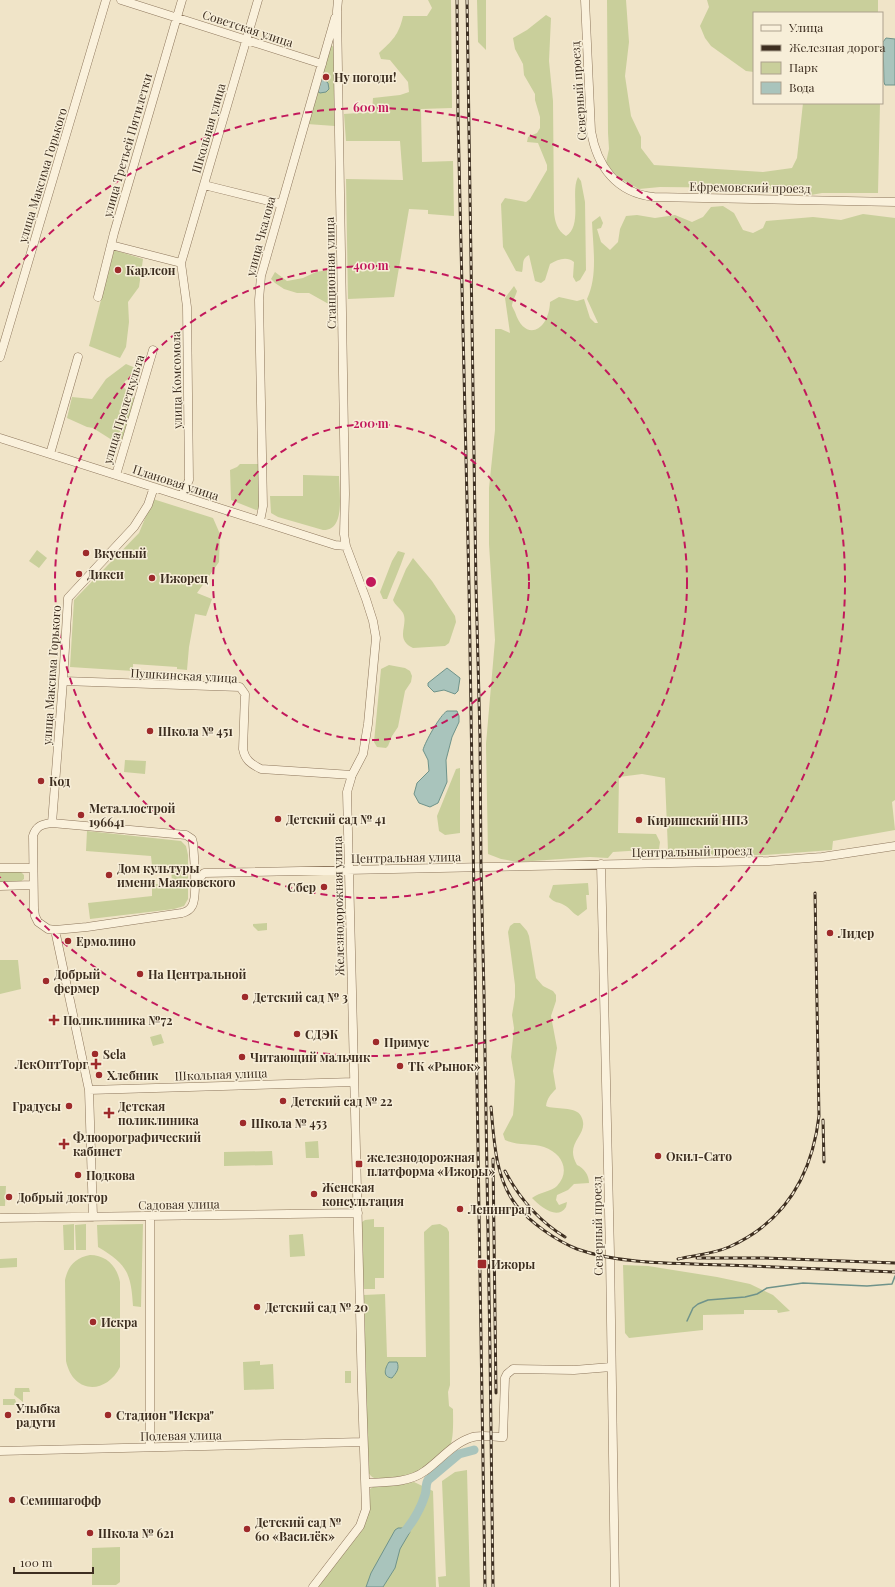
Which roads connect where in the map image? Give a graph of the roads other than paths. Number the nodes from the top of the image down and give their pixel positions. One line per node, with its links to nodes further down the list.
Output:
1 (106, 0): 21 (street, улица Максима Горького)
2 (121, 0): 8 (street, Советская улица)
3 (182, 0): 8 (street, улица Третьей Пятилетки)
4 (258, 0): 10 (street, Школьная улица)
5 (338, 0): 7 (street, Станционная улица)
6 (585, 0): 13 (street, Северный проезд)
7 (337, 12): 9 (street, улица Чкалова); 11 (street, Станционная улица)
8 (177, 18): 10 (street, Советская улица); 17 (street, улица Третьей Пятилетки)
9 (329, 39): 11 (street); 12 (street, улица Чкалова)
10 (246, 40): 12 (street, Советская улица); 14 (street, Школьная улица)
11 (338, 41): 29 (street, Станционная улица)
12 (322, 64): 16 (street, улица Чкалова)
13 (610, 176): 15 (street, Ефремовский проезд)
14 (204, 185): 16 (street); 18 (street, Школьная улица)
15 (895, 202)
16 (281, 204): 28 (street, улица Чкалова)
17 (111, 246): 18 (street); 19 (street, улица Третьей Пятилетки)
18 (181, 263): 27 (street, улица Комсомола)
19 (98, 297)
20 (153, 350): 25 (street, улица Пролеткульта)
21 (0, 357)
22 (78, 357): 24 (street)
23 (0, 438): 24 (street, Плановая улица)
24 (50, 454): 25 (street, Плановая улица)
25 (116, 475): 26 (street, Плановая улица)
26 (154, 487): 27 (street, Плановая улица); 30 (street, улица Максима Горького)
27 (182, 496): 28 (street, Плановая улица)
28 (260, 522): 29 (street, Плановая улица)
29 (346, 546): 31 (street, Железнодорожная улица)
30 (63, 681): 31 (street, Пушкинская улица); 32 (street, улица Максима Горького)
31 (352, 775): 39 (street, Железнодорожная улица)
32 (52, 823): 34 (street); 38 (street)
33 (895, 846): 35 (street, Центральный проезд)
34 (194, 858): 40 (street); 42 (street)
35 (601, 864): 36 (street, Центральный проезд); 51 (street, Северный проезд)
36 (488, 867): 39 (street, Центральная улица)
37 (0, 868): 38 (street)
38 (33, 868): 41 (street)
39 (348, 870): 40 (street, Центральная улица); 45 (street, Железнодорожная улица)
40 (204, 874): 42 (street)
41 (33, 885): 43 (street); 44 (street)
42 (194, 885): 44 (street)
43 (0, 886)
44 (55, 930): 46 (street)
45 (354, 1082): 46 (street, Школьная улица); 47 (street, Железнодорожная улица)
46 (89, 1090): 49 (street)
47 (358, 1213): 48 (street, Садовая улица); 52 (street, Железнодорожная улица)
48 (150, 1216): 49 (street, Садовая улица); 53 (street)
49 (93, 1217): 50 (street, Садовая улица)
50 (0, 1218)
51 (611, 1367): 55 (street); 57 (street, Северный проезд)
52 (363, 1442): 53 (street, Полевая улица); 55 (street, Железнодорожная улица)
53 (150, 1447): 54 (street, Полевая улица)
54 (0, 1451)
55 (366, 1483): 56 (street, Железнодорожная улица)
56 (313, 1587)
57 (615, 1587)

